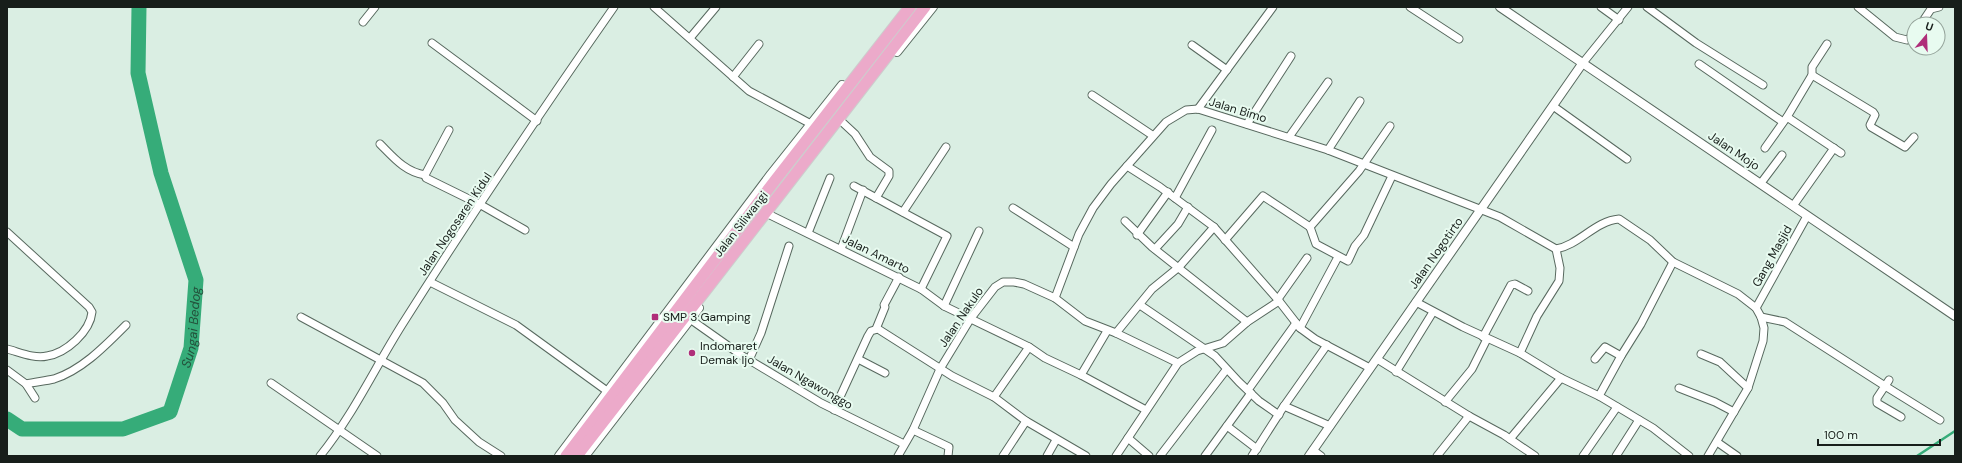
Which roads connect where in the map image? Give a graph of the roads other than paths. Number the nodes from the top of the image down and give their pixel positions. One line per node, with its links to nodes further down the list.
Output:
1 (375, 7): 17 (street)
2 (614, 7): 38 (street, Jalan Nogosaren Kidul)
3 (654, 7): 18 (street)
4 (716, 7): 18 (street)
5 (904, 7): 40 (street)
6 (910, 7): 59 (highway, Jalan Siliwangi)
7 (925, 7): 130 (highway, Jalan Siliwangi)
8 (933, 7): 39 (street)
9 (1273, 7): 28 (street)
10 (1410, 7): 19 (street)
11 (1500, 7): 26 (street, Jalan Mojo)
12 (1601, 7): 16 (street)
13 (1628, 7): 16 (street)
14 (1647, 7): 32 (street)
15 (1858, 7): 20 (street)
16 (1619, 20): 26 (street)
17 (363, 22)
18 (690, 38): 30 (street)
19 (1459, 39)
20 (1906, 40)
21 (432, 43): 38 (street)
22 (759, 44): 30 (street)
23 (1827, 44): 29 (street)
24 (1192, 45): 28 (street)
25 (1291, 56): 41 (street)
26 (1582, 64): 35 (street, Jalan Nogotirto); 62 (street, Jalan Mojo)
27 (1699, 64): 37 (street)
28 (1227, 70): 36 (street)
29 (1812, 75): 37 (street); 47 (street)
30 (733, 77): 40 (street)
31 (1328, 82): 46 (street)
32 (1763, 86)
33 (1092, 95): 45 (street)
34 (1360, 101): 52 (street)
35 (1553, 106): 55 (street); 72 (street, Jalan Nogotirto)
36 (1198, 110): 41 (street, Jalan Bimo); 45 (street, Jalan Bimo)
37 (1785, 119): 50 (street); 51 (street)
38 (537, 121): 68 (street, Jalan Nogosaren Kidul)
39 (841, 121): 66 (street); 74 (street)
40 (811, 124): 59 (street)
41 (1247, 124): 46 (street, Jalan Bimo)
42 (1390, 126): 56 (street)
43 (449, 130): 58 (street)
44 (1212, 130): 67 (street)
45 (1152, 135): 57 (street, Jalan Bimo)
46 (1289, 137): 52 (street, Jalan Bimo)
47 (1914, 137)
48 (380, 144): 58 (street)
49 (946, 147): 73 (street)
50 (1765, 148)
51 (1834, 148): 53 (street); 69 (street)
52 (1328, 150): 56 (street, Jalan Bimo)
53 (1841, 153)
54 (1782, 155): 62 (street)
55 (1627, 159)
56 (1364, 165): 60 (street, Jalan Bimo); 78 (street)
57 (1127, 166): 65 (street); 86 (street, Jalan Bimo)
58 (425, 175): 68 (street)
59 (774, 176): 121 (highway, Jalan Siliwangi)
60 (1392, 176): 72 (street, Jalan Bimo); 90 (street)
61 (830, 178): 82 (street)
62 (1761, 183): 69 (street, Jalan Mojo)
63 (854, 186): 64 (street)
64 (863, 190): 66 (street); 87 (street)
65 (1168, 192): 67 (street); 83 (street)
66 (876, 198): 73 (street)
67 (1175, 198): 70 (street)
68 (481, 205): 79 (street); 95 (street, Jalan Nogosaren Kidul)
69 (1793, 206): 75 (street, Jalan Mojo)
70 (1188, 207): 77 (street); 88 (street)
71 (1012, 208): 86 (street)
72 (1481, 209): 89 (street, Jalan Bimo); 100 (street, Jalan Nogotirto)
73 (903, 212): 96 (street)
74 (768, 214): 82 (street, Jalan Amarto); 109 (street)
75 (1807, 216): 103 (street, Gang Masjid); 105 (street, Jalan Mojo)
76 (1125, 221): 83 (street)
77 (1214, 227): 84 (street); 93 (street)
78 (1310, 227): 84 (street); 90 (street)
79 (525, 230)
80 (979, 231): 102 (street)
81 (7, 232): 119 (street)
82 (808, 232): 87 (street, Jalan Amarto)
83 (1137, 235): 88 (street)
84 (1225, 240): 99 (street)
85 (788, 246): 127 (street)
86 (1074, 247): 98 (street, Jalan Bimo)
87 (841, 249): 94 (street, Jalan Amarto)
88 (1155, 249): 93 (street)
89 (1556, 249): 92 (street); 122 (street)
90 (1338, 257): 112 (street)
91 (1307, 258): 99 (street)
92 (1673, 262): 103 (street); 124 (street)
93 (1179, 267): 101 (street); 110 (street)
94 (899, 277): 96 (street, Jalan Amarto); 113 (street)
95 (430, 282): 129 (street, Jalan Nogosaren Kidul); 145 (street)
96 (921, 289): 102 (street, Jalan Amarto)
97 (1528, 291): 116 (street)
98 (1055, 298): 108 (street, Jalan Nakulo); 114 (street, Jalan Nakulo)
99 (1279, 300): 110 (street); 112 (street)
100 (1416, 302): 104 (street); 126 (street, Jalan Nogotirto)
101 (1140, 305): 115 (street); 120 (street)
102 (944, 306): 108 (street, Jalan Amarto)
103 (1756, 308): 106 (street)
104 (1433, 312): 116 (street); 136 (street)
105 (1955, 316)
106 (1761, 317): 140 (street); 144 (street)
107 (301, 318): 129 (street)
108 (971, 318): 118 (street, Jalan Amarto); 133 (street, Jalan Nakulo)
109 (690, 319): 127 (street, Jalan Ngawonggo); 130 (street)
110 (1247, 322): 120 (street)
111 (126, 325): 141 (street)
112 (1298, 326): 117 (street); 146 (street)
113 (876, 329): 125 (street); 133 (street)
114 (1107, 331): 115 (street, Jalan Nakulo); 138 (street)
115 (1116, 333): 131 (street, Jalan Nakulo)
116 (1485, 338): 122 (street); 150 (street)
117 (1326, 345): 132 (street); 151 (street)
118 (1029, 347): 138 (street, Jalan Amarto); 148 (street)
119 (7, 349)
120 (1206, 349): 131 (street); 135 (street)
121 (639, 353): 145 (street); 162 (highway, Jalan Siliwangi)
122 (1520, 353): 139 (street)
123 (1702, 354): 144 (street)
124 (1621, 356): 128 (street); 147 (street)
125 (858, 359): 137 (street); 153 (street)
126 (1377, 359): 132 (street, Jalan Nogotirto); 136 (street)
127 (749, 360): 153 (street, Jalan Ngawonggo)
128 (1595, 360)
129 (380, 361): 166 (street, Jalan Nogosaren Kidul); 177 (street)
130 (654, 363): 162 (highway, Jalan Siliwangi); 173 (street)
131 (1178, 363): 154 (street)
132 (1370, 368): 164 (street, Jalan Nogotirto)
133 (940, 369): 148 (street); 165 (street, Jalan Nakulo)
134 (7, 370): 141 (street)
135 (1226, 370): 146 (street); 187 (street)
136 (1396, 372): 150 (street)
137 (885, 373)
138 (1081, 375): 154 (street, Jalan Amarto)
139 (1561, 378): 147 (street); 168 (street)
140 (1887, 383): 158 (street); 161 (street)
141 (26, 384): 149 (street)
142 (271, 384): 166 (street)
143 (1679, 388): 155 (street)
144 (1748, 388): 155 (street)
145 (607, 391): 178 (street)
146 (1250, 392): 156 (street); 163 (street)
147 (1599, 396): 152 (street)
148 (994, 397): 159 (street)
149 (35, 398)
150 (1445, 402): 157 (street)
151 (1284, 406): 156 (street); 164 (street)
152 (1617, 407): 160 (street); 193 (street)
153 (834, 410): 171 (street, Jalan Ngawonggo)
154 (1146, 410): 167 (street)
155 (1734, 412): 170 (street)
156 (1279, 414): 172 (street)
157 (1469, 416): 168 (street); 191 (street)
158 (1901, 417)
159 (1026, 420): 169 (street); 182 (street)
160 (1639, 420): 194 (street); 195 (street)
161 (1940, 420)
162 (595, 425): 173 (highway, Jalan Siliwangi)
163 (1227, 426): 172 (street); 188 (street)
164 (1330, 426): 174 (street, Jalan Nogotirto)
165 (913, 430): 171 (street, Jalan Nakulo); 181 (street)
166 (340, 431): 175 (street, Jalan Nogosaren Kidul); 176 (street)
167 (1128, 438): 185 (street); 186 (street)
168 (1510, 439): 192 (street)
169 (1056, 440): 183 (street); 184 (street)
170 (1717, 442): 196 (street); 197 (street)
171 (904, 444): 180 (street, Jalan Nakulo)
172 (1257, 449): 189 (street)
173 (580, 451): 179 (highway, Jalan Siliwangi)
174 (1311, 453): 190 (street)
175 (320, 456)
176 (377, 456)
177 (501, 456)
178 (559, 456)
179 (566, 456)
180 (898, 456)
181 (948, 456)
182 (1003, 456)
183 (1046, 456)
184 (1086, 456)
185 (1116, 456)
186 (1149, 456)
187 (1160, 456)
188 (1205, 456)
189 (1252, 456)
190 (1321, 456)
191 (1437, 456)
192 (1535, 456)
193 (1583, 456)
194 (1616, 456)
195 (1689, 456)
196 (1708, 456)
197 (1737, 456)

